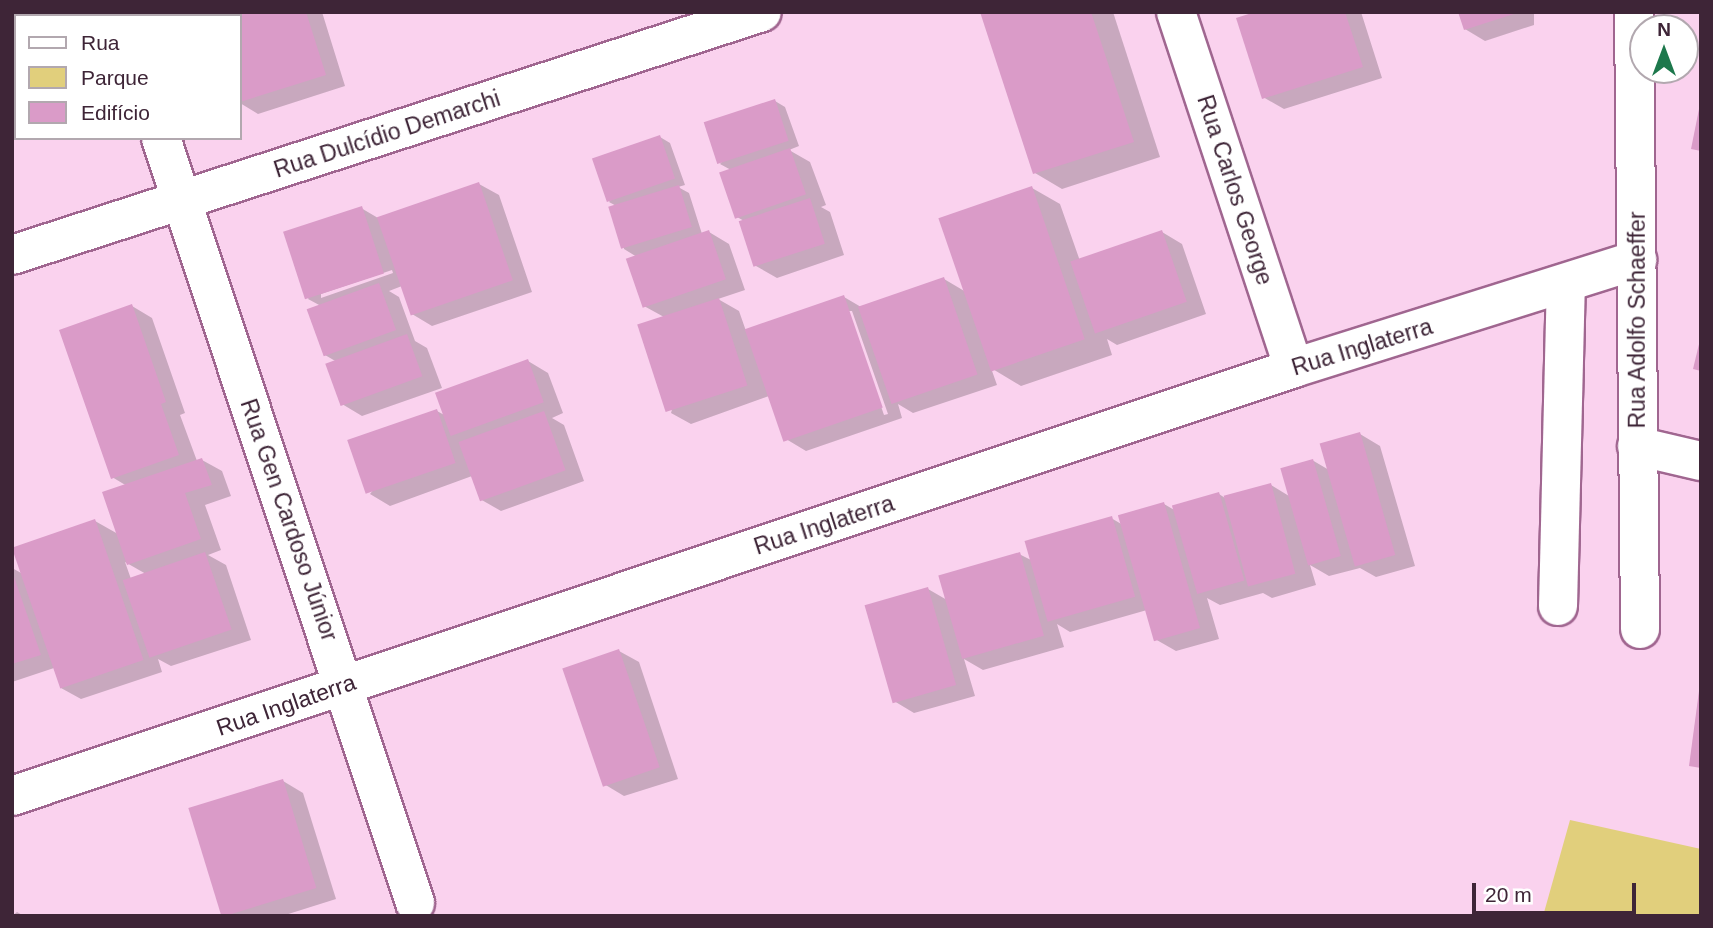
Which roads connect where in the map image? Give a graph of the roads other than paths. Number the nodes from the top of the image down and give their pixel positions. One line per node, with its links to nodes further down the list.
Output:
1 (761, 12): 5 (street, Rua Dulcídio Demarchi)
2 (1176, 12): 9 (street, Rua Carlos George)
3 (1634, 12): 7 (street, Rua Adolfo Schaeffer)
4 (162, 140): 5 (street, Rua Gen Cardoso Júnior)
5 (182, 201): 6 (street, Rua Dulcídio Demarchi); 14 (street, Rua Gen Cardoso Júnior)
6 (12, 255)
7 (1637, 260): 8 (street, Rua Inglaterra); 10 (street, Rua Adolfo Schaeffer)
8 (1566, 284): 9 (street, Rua Inglaterra); 12 (street)
9 (1294, 368): 14 (street, Rua Inglaterra)
10 (1637, 446): 11 (street); 13 (street, Rua Adolfo Schaeffer)
11 (1701, 461)
12 (1558, 606)
13 (1640, 629)
14 (345, 685): 15 (street, Rua Inglaterra); 16 (street, Rua Gen Cardoso Júnior)
15 (12, 796)
16 (415, 903)

